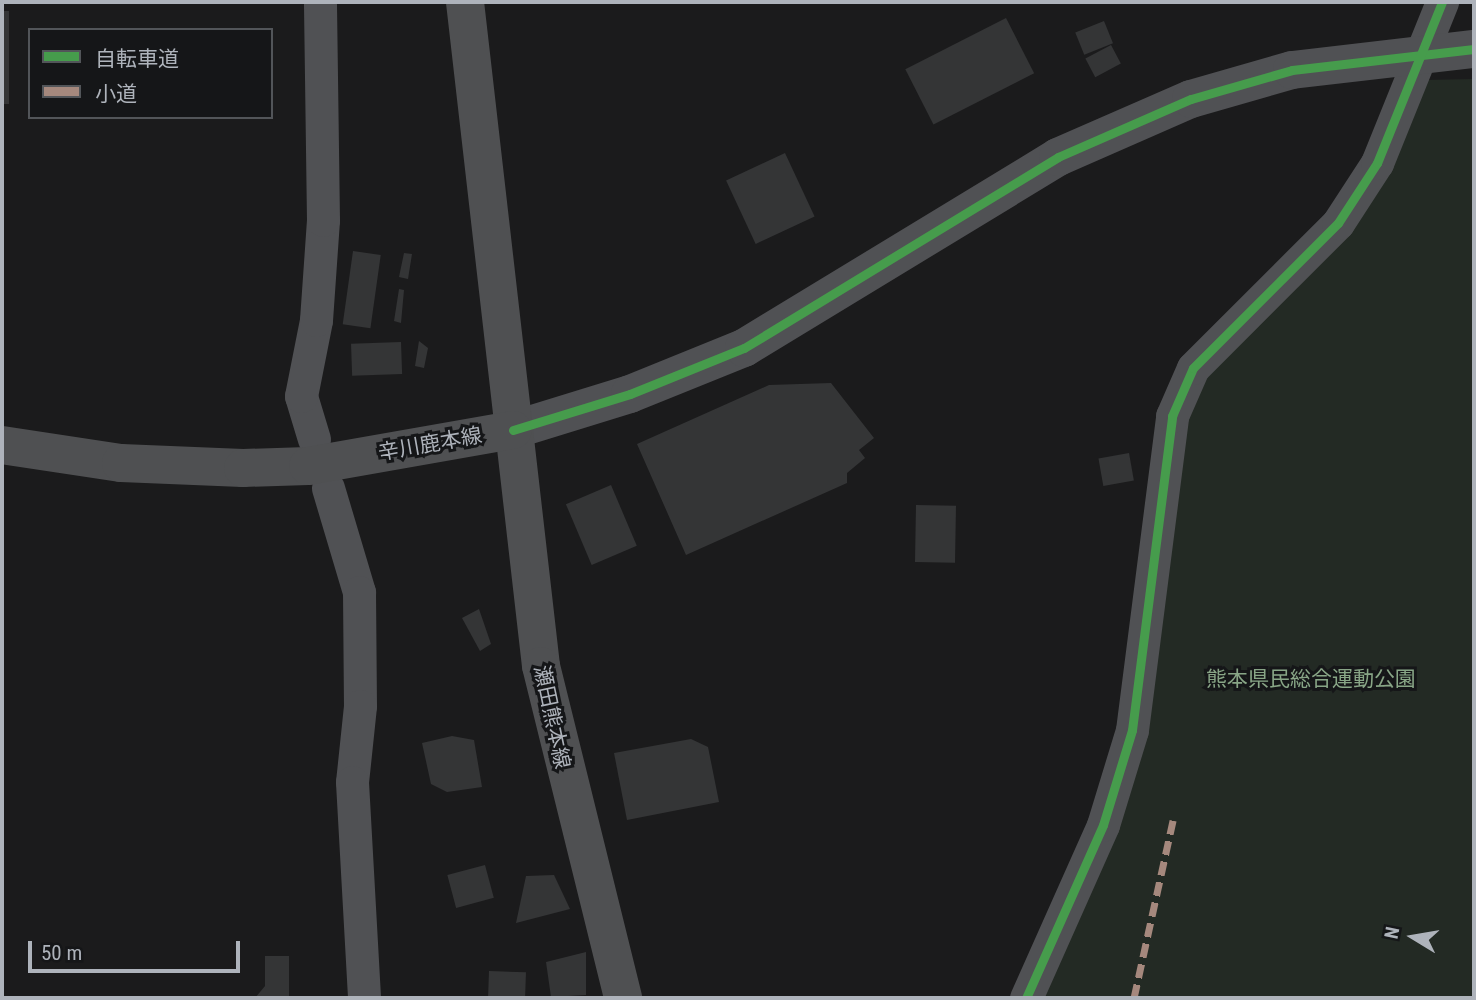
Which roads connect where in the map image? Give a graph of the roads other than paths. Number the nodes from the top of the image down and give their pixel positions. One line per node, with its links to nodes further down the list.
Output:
1 (320, 2): 7 (street)
2 (465, 2): 6 (main road)
3 (1441, 2): 5 (street)
4 (1474, 48): 5 (street)
5 (1421, 51): 6 (street); 12 (street)
6 (513, 430): 8 (main road, 辛川鹿本線); 11 (main road, 瀬田熊本線)
7 (314, 439)
8 (2, 445)
9 (328, 488): 10 (street)
10 (364, 998)
11 (623, 998)
12 (1026, 998)

